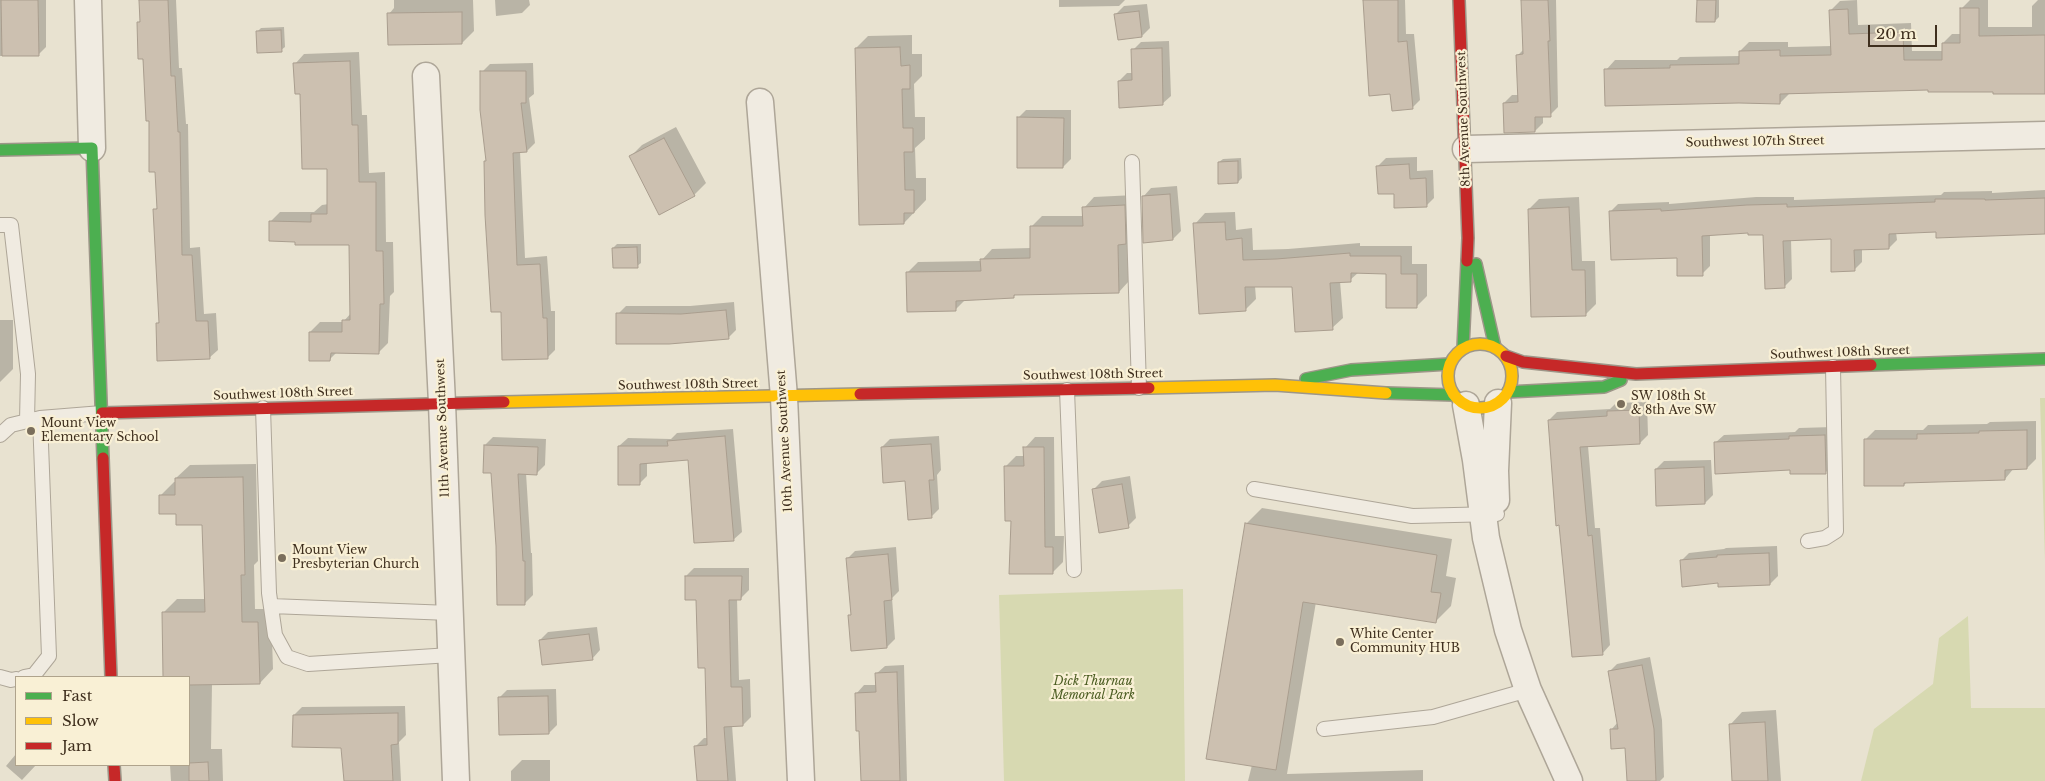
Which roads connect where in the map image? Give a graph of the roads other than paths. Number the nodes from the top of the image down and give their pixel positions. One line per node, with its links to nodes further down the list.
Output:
1 (88, 0): 6 (street)
2 (1459, 0): 7 (street, 8th Avenue Southwest)
3 (426, 76): 25 (street, 11th Avenue Southwest)
4 (760, 102): 22 (street, 10th Avenue Southwest)
5 (2045, 135): 7 (street, Southwest 107th Street)
6 (92, 148): 8 (street); 27 (street)
7 (1466, 149): 11 (street, 8th Avenue Southwest)
8 (0, 150)
9 (1132, 162): 20 (lane)
10 (0, 225): 28 (lane)
11 (1468, 238): 12 (street, 8th Avenue Southwest); 13 (street, 8th Avenue Southwest)
12 (1495, 347): 13 (street); 14 (street)
13 (1464, 348): 16 (street)
14 (1506, 356): 18 (street, Southwest 108th Street); 23 (street)
15 (2045, 359): 17 (street, Southwest 108th Street)
16 (1450, 364): 19 (street, Southwest 108th Street); 24 (street)
17 (1833, 367): 18 (street, Southwest 108th Street); 32 (lane)
18 (1636, 374): 23 (street, Southwest 108th Street)
19 (1275, 385): 20 (street, Southwest 108th Street); 24 (street, Southwest 108th Street)
20 (1139, 388): 21 (street, Southwest 108th Street)
21 (1068, 390): 22 (street, Southwest 108th Street); 33 (lane)
22 (784, 397): 25 (street, Southwest 108th Street); 46 (street, 10th Avenue Southwest)
23 (1503, 397): 24 (street); 31 (street)
24 (1460, 400): 31 (street)
25 (442, 403): 26 (street, Southwest 108th Street); 35 (street, 11th Avenue Southwest)
26 (264, 408): 27 (street, Southwest 108th Street); 34 (lane)
27 (102, 414): 28 (lane); 38 (street)
28 (34, 420): 29 (lane); 37 (lane)
29 (0, 435)
30 (1254, 489): 31 (lane)
31 (1490, 514): 41 (street)
32 (1808, 541)
33 (1074, 570)
34 (271, 606): 35 (lane); 36 (lane)
35 (450, 613): 36 (street, 11th Avenue Southwest)
36 (451, 655): 45 (street, 11th Avenue Southwest)
37 (29, 676)
38 (111, 676)
39 (0, 677): 40 (lane)
40 (15, 679)
41 (1528, 690): 42 (lane); 47 (street)
42 (1324, 729)
43 (114, 766): 44 (street)
44 (115, 781)
45 (456, 781)
46 (800, 781)
47 (1569, 781)

